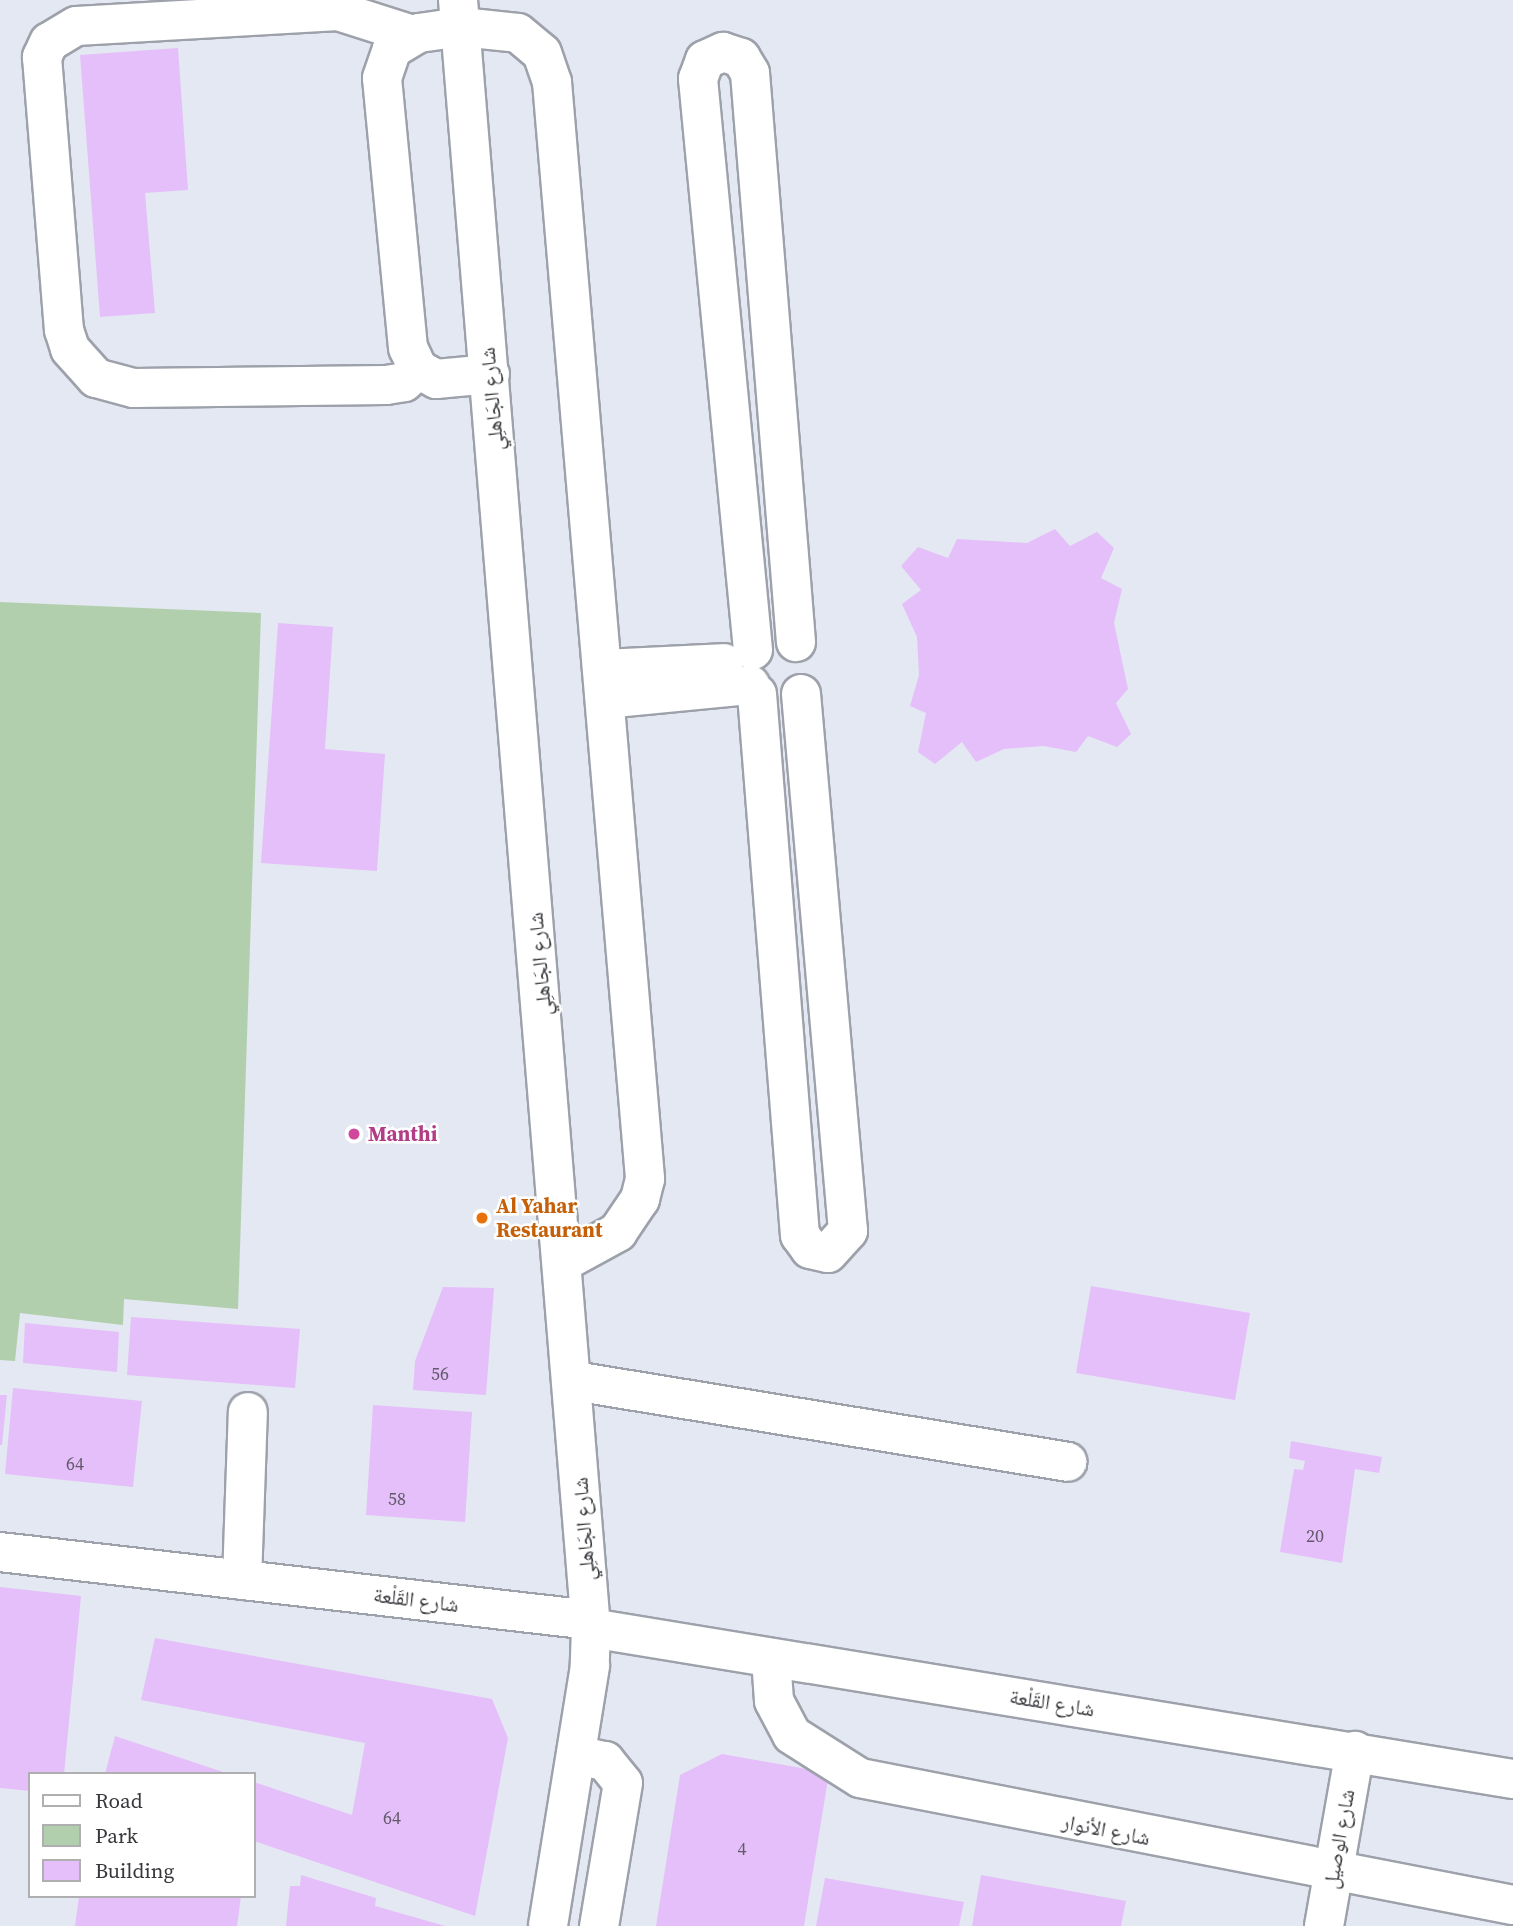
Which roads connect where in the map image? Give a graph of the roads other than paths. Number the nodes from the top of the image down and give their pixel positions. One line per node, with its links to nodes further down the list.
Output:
1 (460, 14): 2 (street); 6 (street, شارع الجَاهلِي); 9 (street)
2 (414, 34): 5 (street); 5 (street)
3 (766, 273): 4 (street); 4 (street); 7 (street)
4 (717, 274): 8 (street)
5 (418, 369): 6 (street)
6 (490, 374): 13 (street, شارع الجَاهلِي)
7 (796, 642): 8 (street); 10 (street)
8 (752, 673): 9 (street); 10 (street); 12 (street)
9 (604, 684): 13 (street)
10 (801, 694): 11 (street)
11 (831, 1040): 12 (street); 12 (street)
12 (784, 1044)
13 (565, 1261): 14 (street, شارع الجَاهلِي)
14 (574, 1381): 16 (street); 19 (street, شارع الجَاهلِي)
15 (248, 1412): 18 (street)
16 (1066, 1462)
17 (0, 1552): 18 (street, شارع القَلْعة)
18 (242, 1580): 19 (street, شارع القَلْعة)
19 (590, 1624): 20 (street, شارع القَلْعة); 22 (street, شارع الجَاهلِي)
20 (771, 1658): 21 (street, شارع القَلْعة); 24 (street, شارع الأنوار)
21 (1355, 1751): 23 (street, شارع القَلْعة); 24 (street, شارع الوصيل)
22 (576, 1755): 26 (street, شارع الجَاهلِي); 27 (street)
23 (1513, 1779)
24 (1333, 1874): 25 (street, شارع الأنوار); 28 (street, شارع الوصيل)
25 (1513, 1905)
26 (548, 1926)
27 (599, 1926)
28 (1324, 1926)

